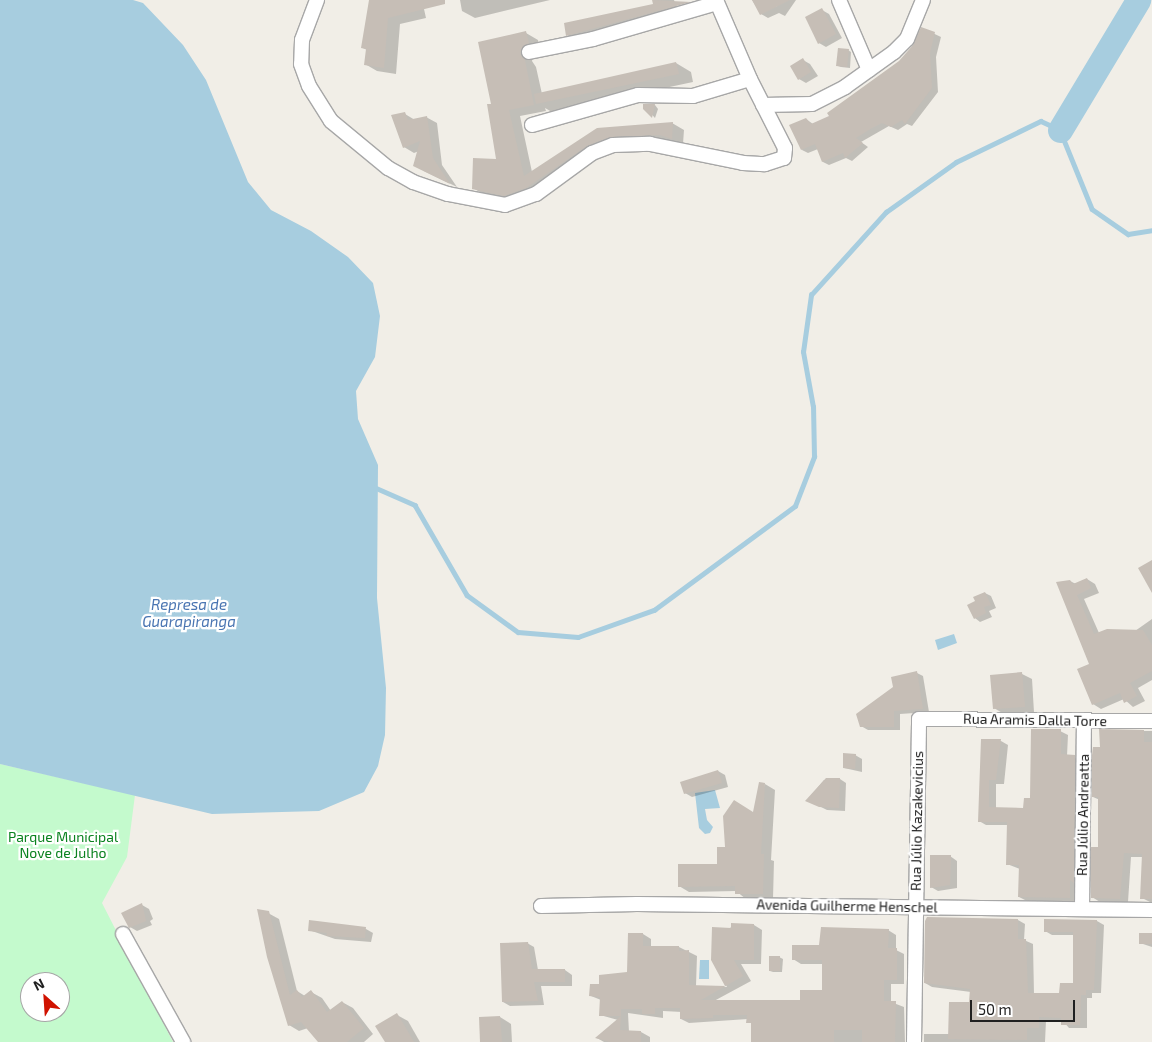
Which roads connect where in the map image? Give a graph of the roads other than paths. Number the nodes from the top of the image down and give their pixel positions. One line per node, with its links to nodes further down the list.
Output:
1 (317, 0): 8 (street)
2 (839, 0): 6 (street)
3 (922, 0): 6 (street)
4 (716, 2): 5 (street); 7 (street)
5 (529, 52)
6 (869, 70): 8 (street)
7 (750, 79): 8 (street); 9 (street)
8 (763, 105)
9 (532, 125)
10 (919, 719): 12 (street, Rua Aramis Dalla Torre); 14 (street, Rua Júlio Kazakevicius)
11 (1151, 720): 12 (street, Rua Aramis Dalla Torre)
12 (1084, 721): 15 (street, Rua Júlio Andreatta)
13 (541, 906): 14 (street, Avenida Guilherme Henschel)
14 (916, 907): 15 (street, Avenida Guilherme Henschel); 19 (street, Rua Júlio Kazakevicius)
15 (1082, 909): 16 (street, Avenida Guilherme Henschel)
16 (1152, 910)
17 (123, 934): 18 (street)
18 (183, 1042)
19 (914, 1042)

